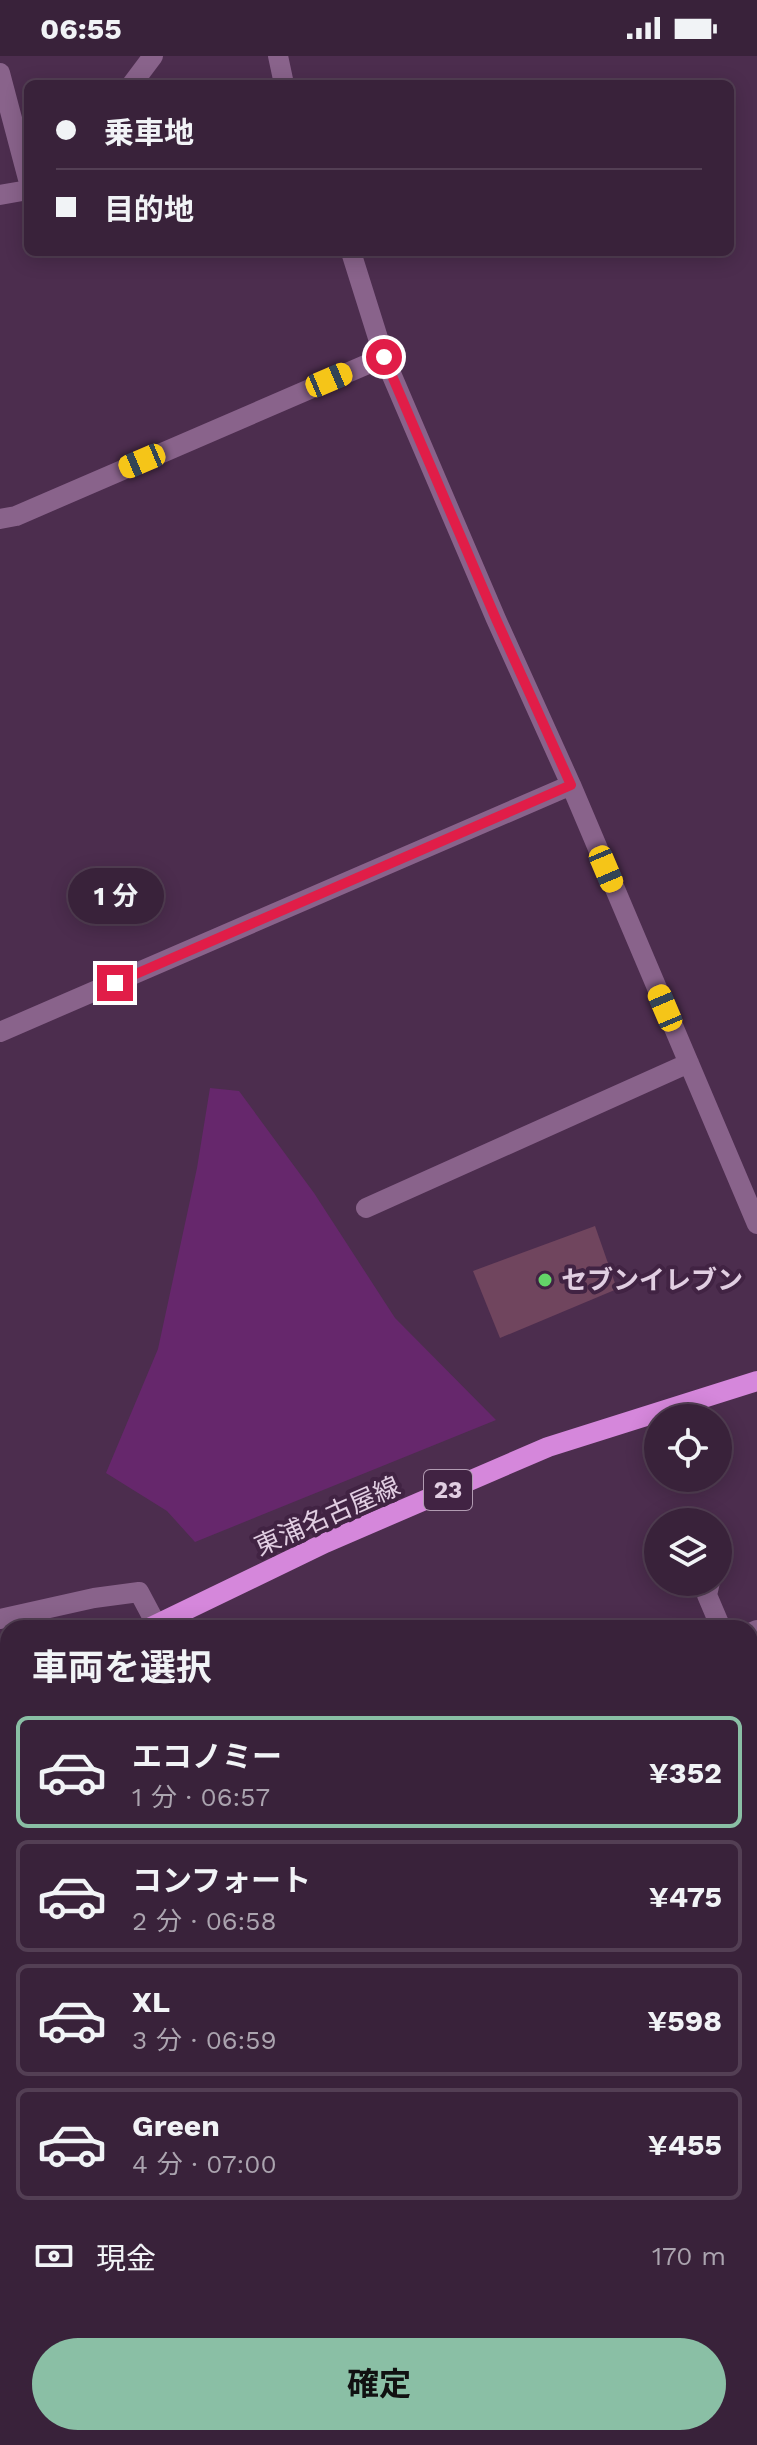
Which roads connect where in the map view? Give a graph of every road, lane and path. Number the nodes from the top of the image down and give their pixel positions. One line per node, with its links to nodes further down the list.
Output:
1 (153, 56): 4 (street)
2 (278, 56): 5 (street)
3 (0, 73): 6 (street)
4 (135, 80)
5 (283, 80)
6 (24, 164)
7 (24, 191): 8 (street)
8 (0, 195)
9 (352, 256): 10 (street)
10 (384, 357): 11 (street); 12 (street)
11 (0, 519)
12 (571, 785): 13 (street); 14 (street)
13 (0, 1032)
14 (689, 1063): 15 (street); 16 (street)
15 (366, 1208)
16 (757, 1224)
17 (757, 1381): 21 (main road, 東浦名古屋線 / 23)
18 (707, 1596): 22 (street)
19 (0, 1619): 20 (street)
20 (151, 1620)
21 (165, 1620)
22 (718, 1620)

